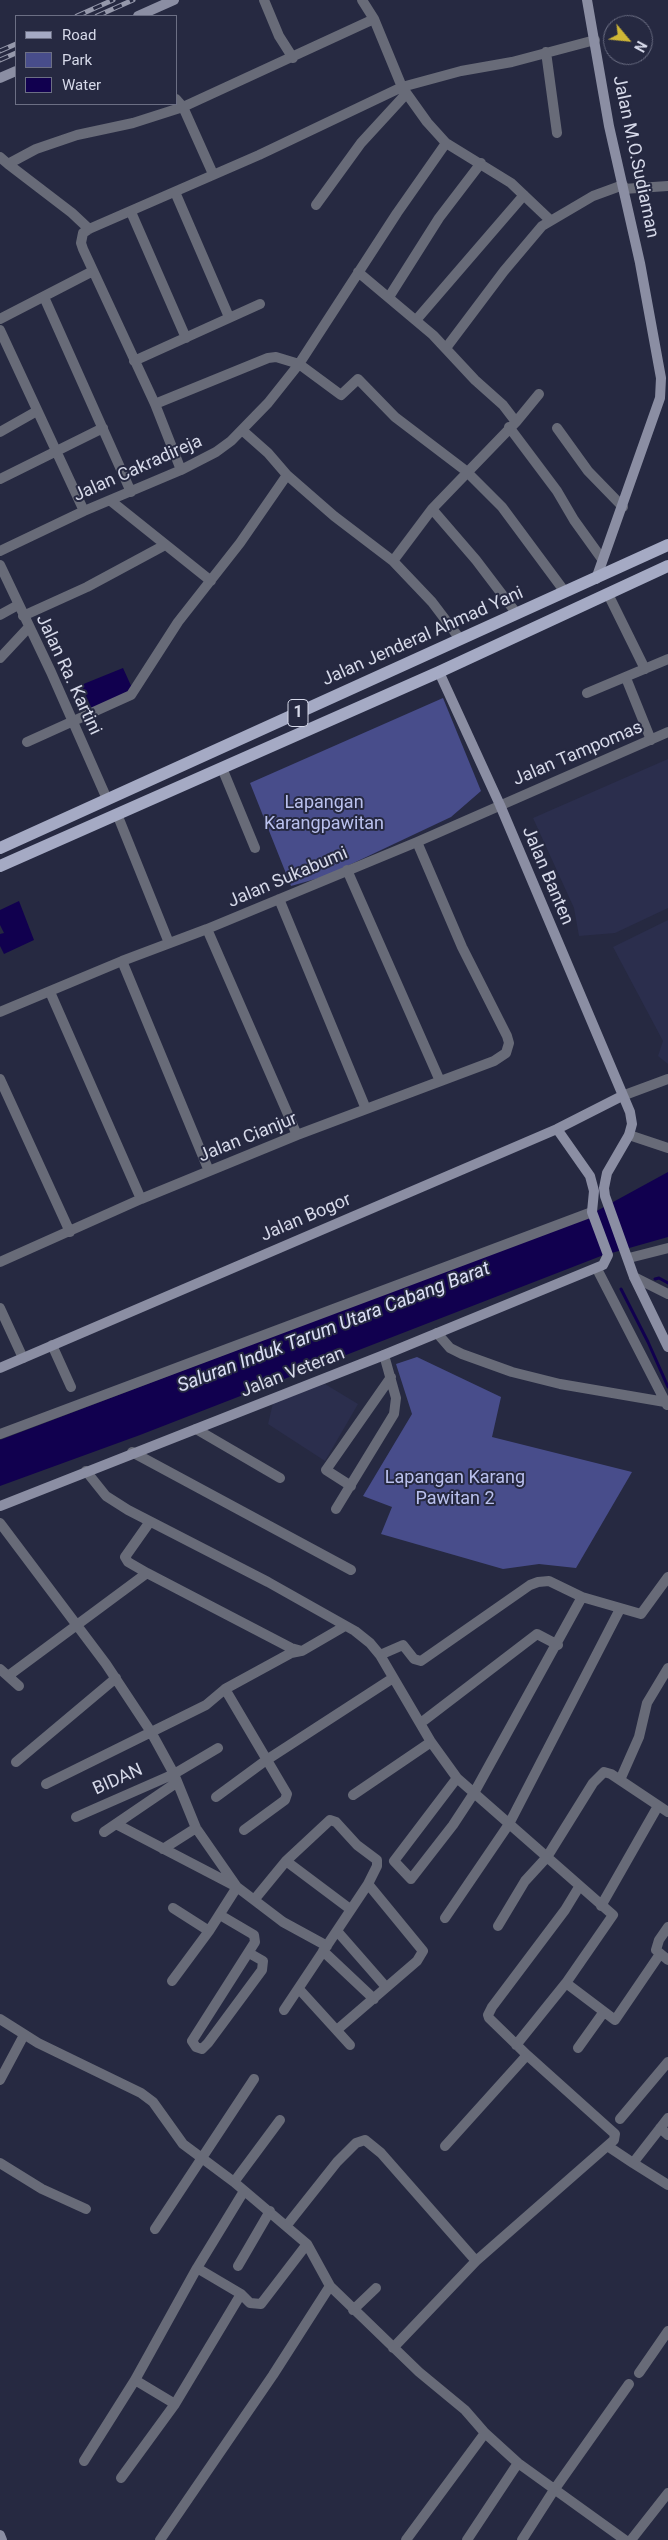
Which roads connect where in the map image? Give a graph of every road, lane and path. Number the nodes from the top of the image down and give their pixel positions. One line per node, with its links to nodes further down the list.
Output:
1 (174, 0): 5 (street)
2 (264, 0): 9 (street)
3 (362, 0): 6 (street)
4 (587, 0): 7 (street, Jalan M.O.Sudiaman)
5 (140, 15)
6 (374, 19): 9 (street); 12 (street)
7 (596, 40): 8 (street); 22 (street, Jalan M.O.Sudiaman)
8 (546, 52): 12 (street); 15 (street)
9 (293, 58): 13 (street)
10 (15, 71): 11 (street)
11 (0, 78)
12 (404, 90): 16 (street); 20 (street); 25 (street)
13 (180, 103): 20 (street)
14 (175, 105): 19 (street)
15 (558, 133)
16 (446, 143): 18 (street); 30 (street, Jalan Cakradireja)
17 (0, 157): 19 (street)
18 (481, 163): 24 (street); 32 (street)
19 (8, 164): 28 (street)
20 (213, 174): 23 (street)
21 (668, 186): 22 (street)
22 (623, 187): 27 (street); 57 (street, Jalan M.O.Sudiaman)
23 (175, 192): 26 (street); 34 (street)
24 (524, 195): 27 (street); 36 (street)
25 (316, 205)
26 (131, 212): 28 (street); 38 (street)
27 (550, 220): 39 (street)
28 (89, 229): 29 (street)
29 (94, 271): 31 (street); 40 (street)
30 (358, 272): 32 (street); 41 (street, Jalan Cakradireja)
31 (44, 296): 35 (street); 46 (street)
32 (389, 297): 36 (street)
33 (260, 304): 34 (street)
34 (229, 317): 38 (street)
35 (0, 319)
36 (417, 319): 39 (street)
37 (0, 330): 44 (street)
38 (186, 338): 40 (street)
39 (446, 348): 45 (street)
40 (134, 361): 43 (street)
41 (299, 364): 43 (street); 48 (street, Jalan Cakradireja); 52 (street)
42 (539, 394): 45 (street)
43 (155, 404): 51 (street)
44 (37, 410): 49 (street); 50 (street)
45 (513, 424): 52 (street); 63 (street)
46 (103, 428): 50 (street); 55 (street)
47 (557, 428): 57 (street)
48 (242, 430): 51 (street, Jalan Cakradireja); 53 (street)
49 (0, 432)
50 (55, 452): 54 (street); 59 (street)
51 (181, 470): 55 (street, Jalan Cakradireja)
52 (466, 471): 58 (street); 69 (street)
53 (287, 475): 64 (street); 68 (street)
54 (0, 479)
55 (130, 492): 56 (street, Jalan Cakradireja)
56 (112, 501): 59 (street, Jalan Cakradireja); 61 (street)
57 (622, 507): 63 (street, Jalan M.O.Sudiaman)
58 (432, 509): 64 (street); 72 (street)
59 (84, 511): 62 (street, Jalan Cakradireja)
60 (668, 545): 67 (main road, Jalan Jenderal Ahmad Yani / 1)
61 (165, 546): 68 (street); 74 (street)
62 (0, 551)
63 (602, 559): 67 (street, Jalan M.O.Sudiaman)
64 (393, 560): 76 (street)
65 (0, 565): 71 (street, Jalan Ra. Kartini)
66 (668, 566): 70 (main road, Jalan Jenderal Ahmad Yani / 1)
67 (596, 579): 69 (main road, Jalan Jenderal Ahmad Yani / 1)
68 (212, 581): 83 (street)
69 (565, 592): 72 (main road, Jalan Jenderal Ahmad Yani / 1)
70 (608, 594): 79 (street); 80 (main road, Jalan Jenderal Ahmad Yani / 1)
71 (18, 606): 73 (street); 74 (street, Jalan Ra. Kartini)
72 (517, 614): 76 (main road, Jalan Jenderal Ahmad Yani / 1)
73 (0, 615)
74 (23, 616): 75 (street, Jalan Ra. Kartini)
75 (28, 627): 77 (street); 83 (street, Jalan Ra. Kartini)
76 (460, 640): 88 (main road, Jalan Jenderal Ahmad Yani / 1)
77 (0, 658)
78 (668, 659): 79 (street)
79 (646, 669): 81 (street)
80 (438, 672): 87 (main road, Jalan Jenderal Ahmad Yani / 1); 89 (street, Jalan Banten)
81 (626, 678): 82 (street); 85 (street)
82 (587, 693)
83 (72, 722): 86 (street); 88 (street, Jalan Ra. Kartini)
84 (668, 732): 85 (street, Jalan Tampomas)
85 (651, 740): 89 (street, Jalan Tampomas)
86 (27, 742)
87 (222, 768): 90 (main road, Jalan Jenderal Ahmad Yani / 1); 93 (street)
88 (107, 799): 92 (main road, Jalan Jenderal Ahmad Yani / 1)
89 (500, 805): 91 (street, Jalan Sukabumi); 105 (street, Jalan Banten)
90 (117, 814): 94 (main road, Jalan Jenderal Ahmad Yani / 1); 98 (street)
91 (417, 842): 95 (street, Jalan Sukabumi); 104 (street, Jalan Cianjur)
92 (0, 848)
93 (255, 848)
94 (0, 866)
95 (347, 870): 96 (street, Jalan Sukabumi); 104 (street)
96 (279, 899): 97 (street, Jalan Sukabumi); 106 (street)
97 (207, 929): 98 (street, Jalan Sukabumi); 108 (street)
98 (170, 943): 99 (street, Jalan Sukabumi)
99 (122, 961): 100 (street, Jalan Sukabumi); 111 (street)
100 (50, 992): 101 (street, Jalan Sukabumi); 112 (street)
101 (0, 1012)
102 (0, 1079): 114 (street)
103 (668, 1079): 105 (street)
104 (440, 1081): 106 (street, Jalan Cianjur)
105 (622, 1096): 107 (street, Jalan Bogor); 109 (street, Jalan Banten)
106 (366, 1109): 108 (street, Jalan Cianjur)
107 (557, 1128): 113 (street); 123 (street, Jalan Bogor)
108 (296, 1135): 111 (street, Jalan Cianjur)
109 (629, 1135): 110 (street); 116 (street)
110 (668, 1148)
111 (209, 1171): 112 (street, Jalan Cianjur)
112 (140, 1199): 114 (street, Jalan Cianjur)
113 (592, 1212): 118 (street); 132 (street)
114 (70, 1232): 117 (street, Jalan Cianjur)
115 (666, 1251): 116 (street)
116 (628, 1254): 119 (street)
117 (0, 1262)
118 (596, 1269): 122 (street, Jalan Veteran); 130 (street)
119 (634, 1277): 120 (street); 124 (street)
120 (668, 1294)
121 (0, 1308): 126 (street)
122 (437, 1333): 125 (street, Jalan Veteran); 130 (street)
123 (52, 1346): 126 (street, Jalan Bogor); 129 (street)
124 (668, 1347)
125 (384, 1355): 128 (street); 131 (street, Jalan Veteran)
126 (23, 1358): 127 (street, Jalan Bogor)
127 (0, 1368)
128 (391, 1377): 136 (street); 136 (street)
129 (71, 1387)
130 (667, 1405)
131 (196, 1429): 133 (street, Jalan Veteran); 135 (street)
132 (0, 1434)
133 (132, 1452): 134 (street, Jalan Veteran); 141 (street)
134 (86, 1471): 137 (street, Jalan Veteran); 139 (street)
135 (280, 1478)
136 (351, 1486): 138 (street)
137 (0, 1506)
138 (336, 1509)
139 (149, 1522): 142 (street); 147 (street)
140 (0, 1523): 146 (street)
141 (350, 1570)
142 (146, 1572): 146 (street); 149 (street)
143 (668, 1578): 145 (street)
144 (582, 1597): 145 (street); 148 (street); 150 (street)
145 (620, 1609): 174 (street)
146 (77, 1625): 152 (street); 153 (street)
147 (345, 1626): 149 (street); 150 (street)
148 (558, 1645): 157 (street); 167 (street)
149 (302, 1651): 156 (street)
150 (380, 1655): 154 (street)
151 (668, 1668): 165 (street)
152 (4, 1672): 155 (street)
153 (116, 1678): 158 (street); 162 (street)
154 (393, 1678): 157 (street); 161 (street)
155 (19, 1686)
156 (224, 1689): 158 (street); 161 (street)
157 (422, 1722): 159 (street)
158 (151, 1732): 164 (street); 166 (street)
159 (432, 1742): 163 (street); 168 (street)
160 (218, 1748): 164 (street)
161 (265, 1761): 169 (street); 176 (street)
162 (16, 1762)
163 (456, 1778): 167 (street); 167 (street)
164 (175, 1779): 172 (street, BIDAN); 173 (street); 175 (street)
165 (620, 1780): 170 (street); 179 (street)
166 (46, 1784)
167 (474, 1793): 174 (street)
168 (353, 1795)
169 (216, 1797)
170 (658, 1806): 171 (street); 185 (street)
171 (668, 1812)
172 (76, 1817)
173 (116, 1824): 177 (street); 178 (street)
174 (509, 1824): 179 (street); 189 (street)
175 (196, 1828): 178 (street); 182 (street)
176 (244, 1830)
177 (104, 1832)
178 (163, 1849): 182 (street)
179 (547, 1857): 183 (street); 190 (street)
180 (286, 1861): 181 (street); 184 (street); 187 (street)
181 (368, 1884): 187 (street); 199 (street)
182 (237, 1887): 184 (street); 188 (street)
183 (579, 1887): 185 (street); 208 (street)
184 (254, 1900): 194 (street)
185 (600, 1906): 198 (street)
186 (173, 1908): 192 (street)
187 (350, 1909): 193 (street)
188 (220, 1915): 192 (street); 195 (street)
189 (445, 1918)
190 (498, 1926)
191 (668, 1927): 196 (street)
192 (210, 1931): 197 (street)
193 (337, 1931): 194 (street); 199 (street)
194 (325, 1949): 200 (street); 201 (street)
195 (249, 1953): 195 (street)
196 (664, 1957): 203 (street)
197 (172, 1981)
198 (566, 1983): 203 (street); 208 (street)
199 (386, 1987): 201 (street)
200 (299, 1989): 202 (street); 205 (street)
201 (374, 1999): 205 (street)
202 (284, 2010)
203 (603, 2013): 209 (street)
204 (0, 2018): 206 (street)
205 (338, 2029): 207 (street)
206 (24, 2035): 213 (street); 220 (street)
207 (350, 2045)
208 (516, 2045): 210 (street)
209 (578, 2048)
210 (527, 2055): 218 (street); 219 (street)
211 (668, 2062): 215 (street)
212 (254, 2079): 220 (street)
213 (0, 2080)
214 (668, 2118): 217 (street)
215 (620, 2119)
216 (280, 2120): 223 (street)
217 (664, 2132): 222 (street)
218 (445, 2146)
219 (609, 2147): 222 (street); 231 (street)
220 (201, 2158): 223 (street); 229 (street)
221 (0, 2163): 226 (street)
222 (633, 2163): 224 (street)
223 (234, 2182): 225 (street)
224 (668, 2185)
225 (244, 2190): 227 (street); 233 (street)
226 (86, 2209)
227 (270, 2211): 228 (street); 232 (street)
228 (287, 2225): 230 (street); 231 (street)
229 (155, 2229)
230 (307, 2244): 234 (street); 236 (street)
231 (476, 2261): 239 (street)
232 (238, 2266)
233 (197, 2268): 236 (street); 241 (street)
234 (330, 2286): 237 (street); 252 (street)
235 (376, 2288): 237 (street)
236 (242, 2294): 243 (street)
237 (353, 2310): 239 (street)
238 (668, 2331): 240 (street)
239 (393, 2348): 244 (street)
240 (639, 2373)
241 (135, 2380): 243 (street); 245 (street)
242 (629, 2384): 248 (street)
243 (175, 2404): 247 (street)
244 (485, 2434): 246 (street); 253 (street)
245 (84, 2461)
246 (518, 2463): 248 (street); 254 (street)
247 (121, 2478)
248 (554, 2490): 255 (street); 256 (street)
249 (668, 2493): 257 (street)
250 (0, 2535): 251 (street)
251 (2, 2540)
252 (160, 2540)
253 (406, 2540)
254 (467, 2540)
255 (522, 2540)
256 (625, 2540)
257 (631, 2540)

